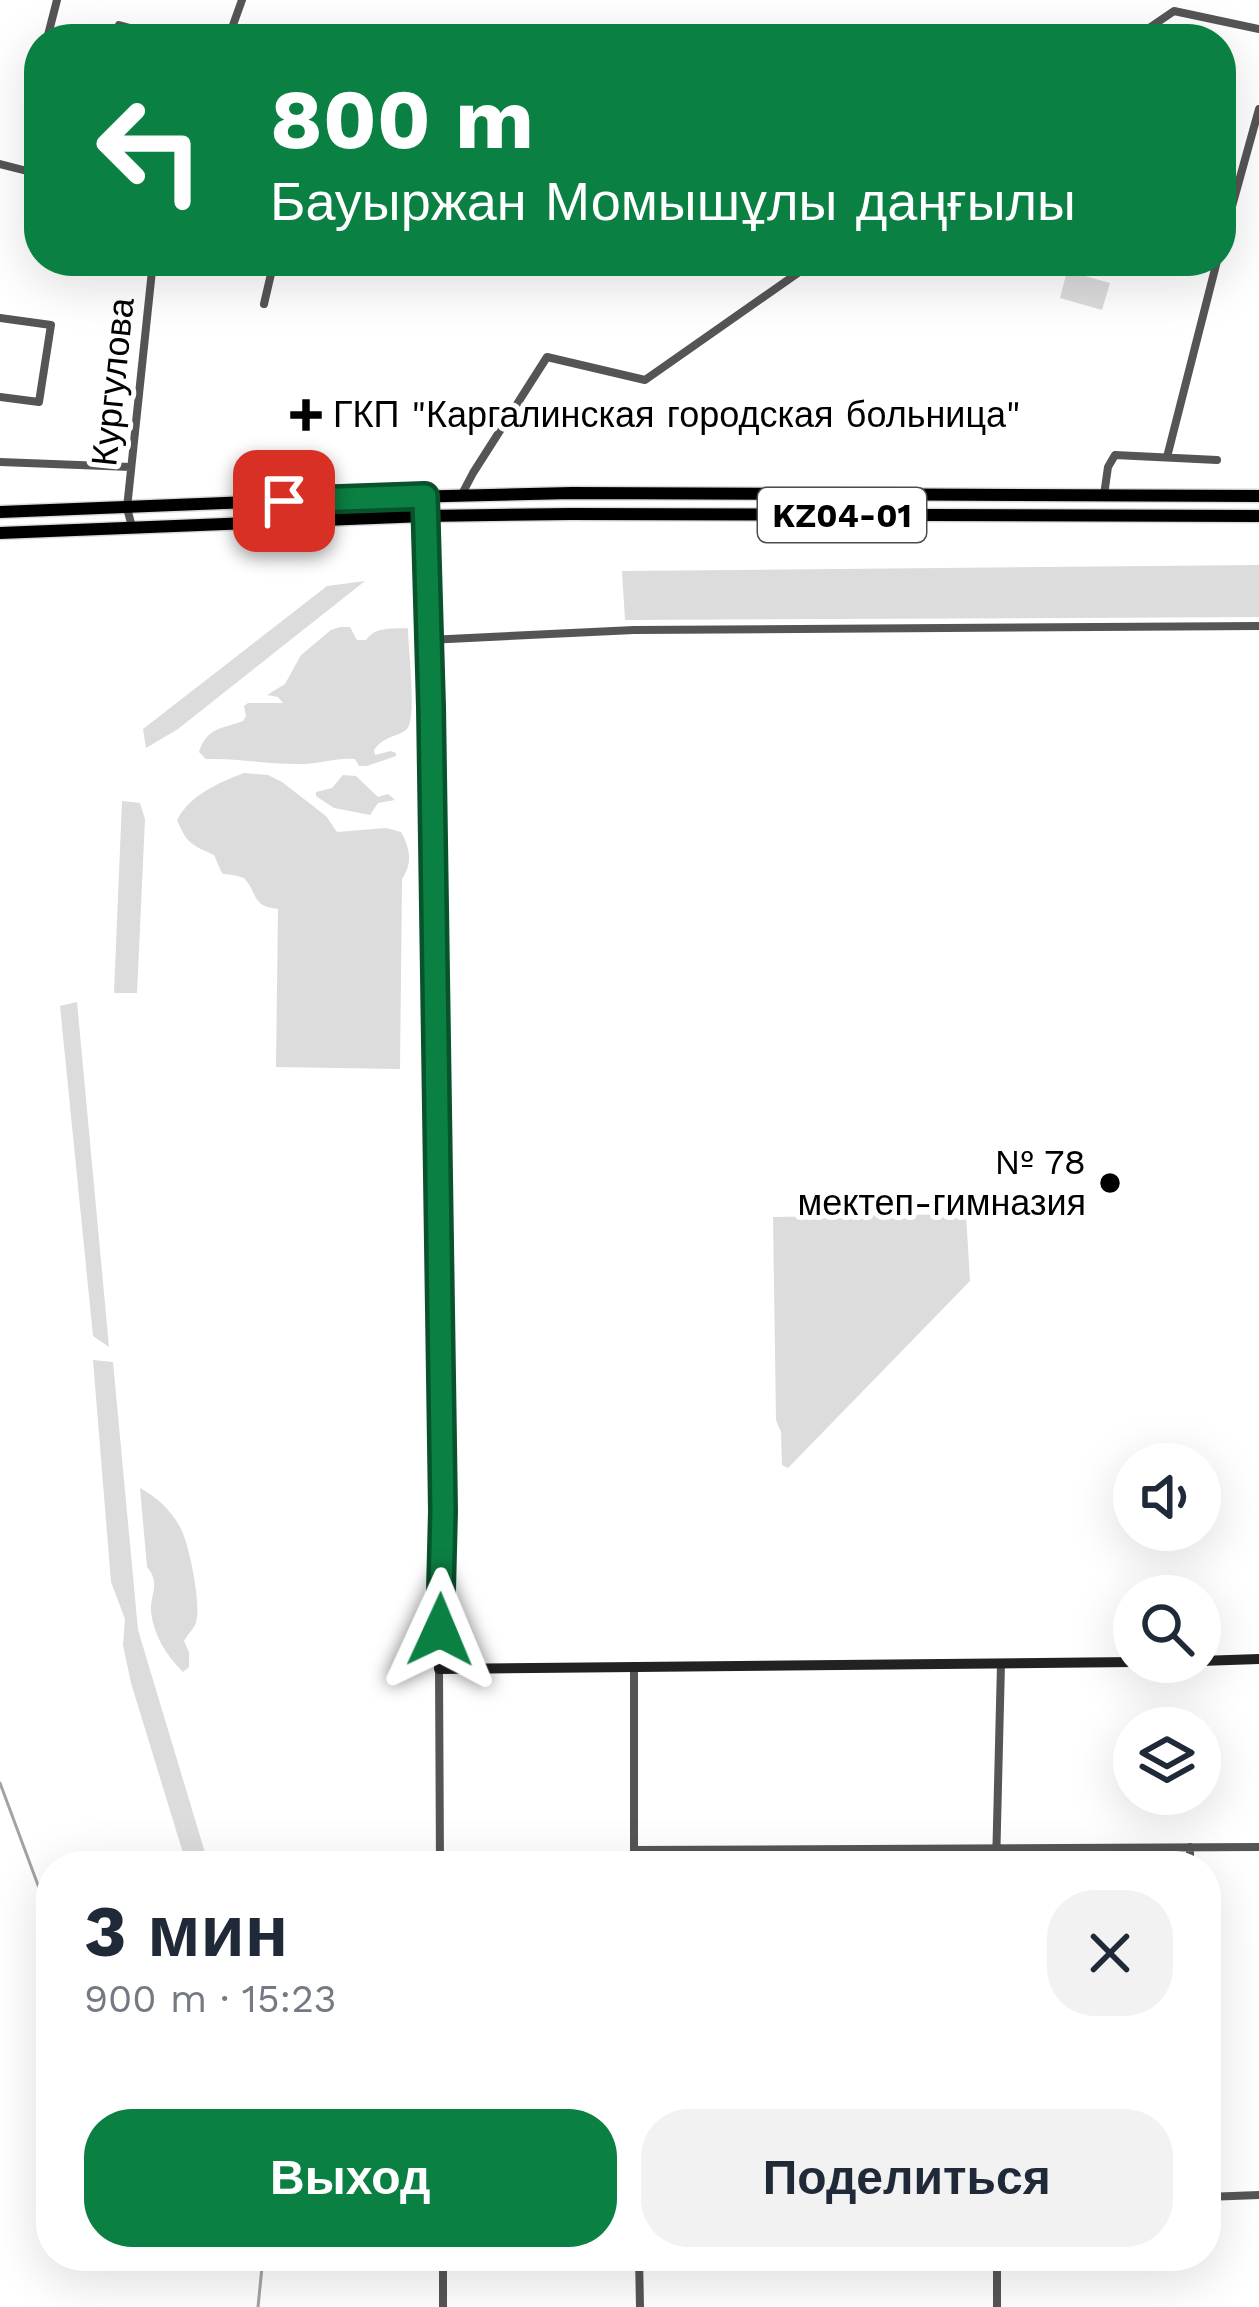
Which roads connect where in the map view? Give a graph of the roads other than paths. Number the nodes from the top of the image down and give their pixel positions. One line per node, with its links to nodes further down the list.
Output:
1 (1154, 24): 2 (street)
2 (1259, 29)
3 (1259, 109): 4 (street)
4 (1236, 192)
5 (151, 276): 15 (street, Кургулова)
6 (271, 276): 9 (street)
7 (794, 276): 19 (street)
8 (1213, 276): 12 (street)
9 (264, 304)
10 (0, 318): 11 (street)
11 (0, 398)
12 (1167, 457): 13 (street); 17 (street)
13 (1217, 460)
14 (0, 462): 15 (street)
15 (131, 467): 21 (street, Кургулова)
16 (572, 493): 17 (main road, KZ04-01); 19 (main road, KZ04-01); 23 (main road)
17 (1103, 495): 20 (main road, KZ04-01)
18 (425, 496): 19 (main road, KZ04-01); 21 (main road, KZ04-01); 24 (main road)
19 (461, 496)
20 (1259, 496)
21 (127, 508): 22 (main road, KZ04-01); 26 (street)
22 (0, 512)
23 (570, 514): 24 (main road, KZ04-01); 25 (main road, KZ04-01)
24 (425, 516): 26 (main road, KZ04-01); 29 (street)
25 (1259, 516)
26 (132, 527): 27 (main road, KZ04-01)
27 (0, 532)
28 (1259, 626): 29 (street)
29 (428, 640): 34 (street)
30 (1221, 1660): 31 (street)
31 (1259, 1660)
32 (1113, 1662): 33 (street)
33 (1001, 1664): 35 (street); 38 (street)
34 (439, 1669): 35 (street); 40 (street)
35 (634, 1669): 39 (street)
36 (1259, 1846): 37 (street)
37 (1190, 1847): 38 (street); 41 (street)
38 (996, 1848): 39 (street)
39 (634, 1850)
40 (440, 1851)
41 (1190, 1851)
42 (1259, 2195): 43 (street)
43 (1221, 2196)
44 (443, 2271): 47 (street)
45 (639, 2271): 48 (street)
46 (997, 2271): 49 (street)
47 (443, 2307)
48 (640, 2307)
49 (997, 2307)

